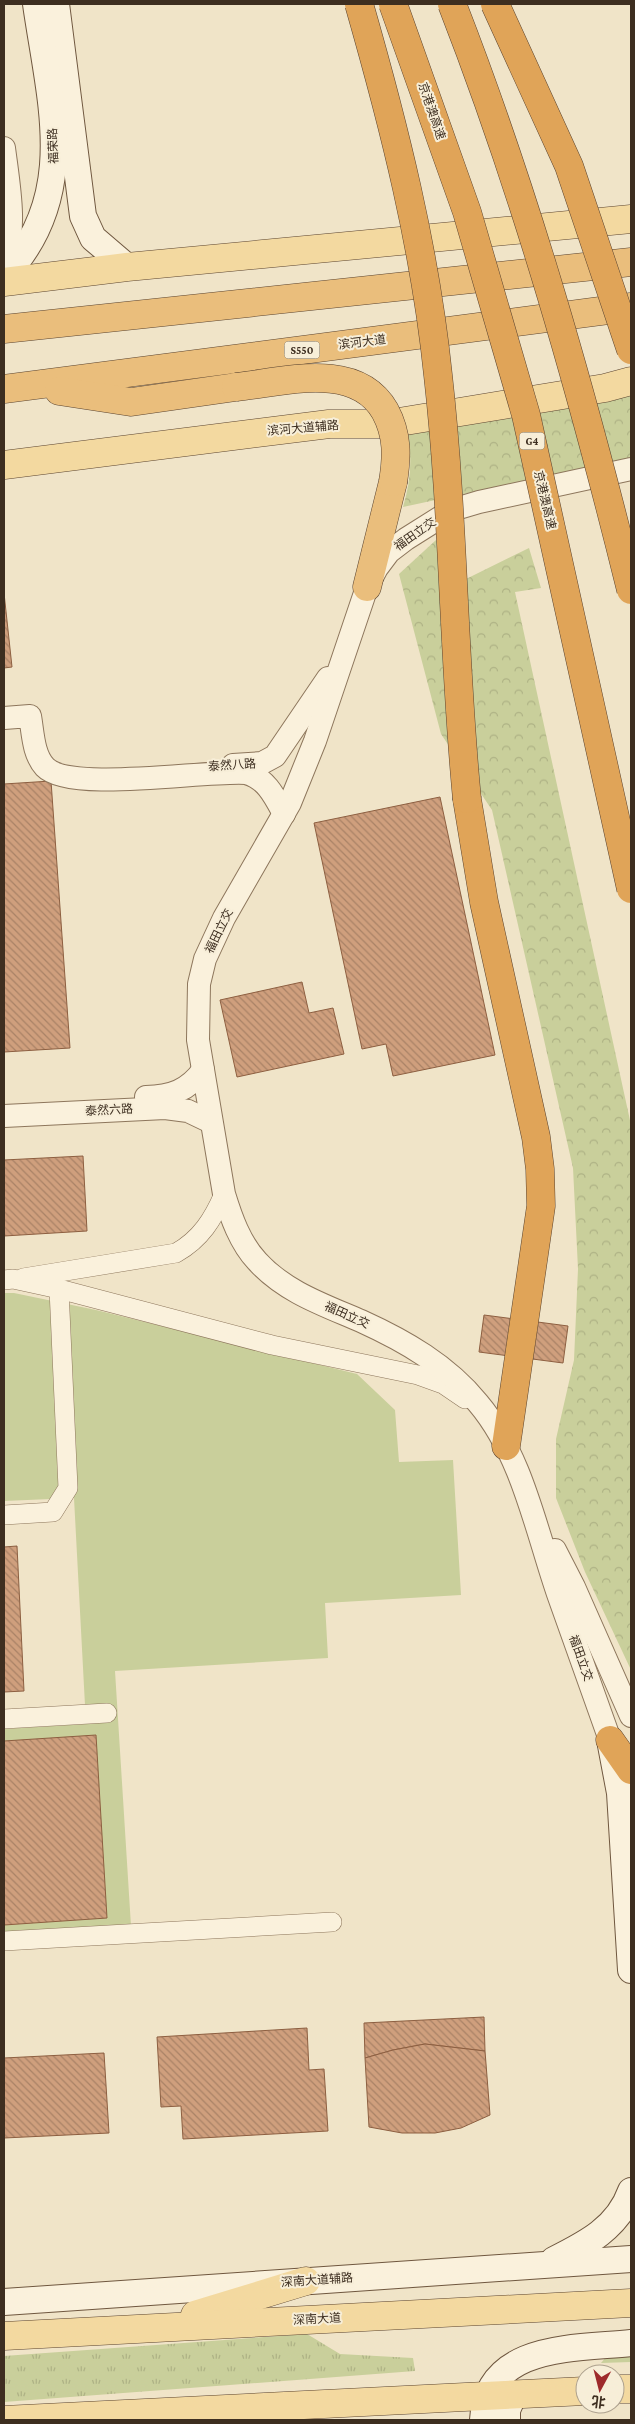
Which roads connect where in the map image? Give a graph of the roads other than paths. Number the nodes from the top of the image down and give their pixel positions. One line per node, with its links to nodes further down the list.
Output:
1 (36, 4): 14 (main road, 福荣路)
2 (56, 4): 13 (main road, 福荣路)
3 (359, 4): 38 (highway, bridge)
4 (393, 4): 29 (highway, 京港澳高速 / G4, bridge)
5 (452, 4): 24 (highway, bridge)
6 (495, 4): 18 (highway, bridge)
7 (4, 148): 11 (street)
8 (631, 219): 13 (main road)
9 (631, 255): 12 (highway)
10 (631, 262): 12 (highway)
11 (4, 265)
12 (589, 266): 17 (highway)
13 (126, 267): 15 (main road)
14 (4, 276)
15 (4, 282)
16 (631, 309): 20 (highway, 滨河大道 / S550)
17 (4, 329)
18 (631, 350)
19 (631, 381): 21 (main road, 滨河大道辅路)
20 (16, 387): 23 (highway, bridge)
21 (4, 464)
22 (631, 469): 23 (street, 福田立交)
23 (367, 587): 25 (street, 福田立交)
24 (631, 590)
25 (343, 657): 27 (street, 泰然八路); 28 (street, 福田立交)
26 (4, 718): 27 (street, 泰然八路)
27 (69, 778): 28 (street, 泰然八路)
28 (284, 814): 30 (street, 福田立交)
29 (631, 889)
30 (203, 1070): 31 (street, 泰然六路); 33 (street, 福田立交)
31 (4, 1105)
32 (4, 1116): 33 (street, 泰然六路)
33 (211, 1122): 34 (street, 福田立交)
34 (224, 1194): 35 (street); 37 (street, 福田立交)
35 (8, 1280): 36 (street)
36 (59, 1289): 37 (street); 40 (street)
37 (491, 1421): 38 (street, 福田立交)
38 (506, 1446): 39 (street, 福田立交)
39 (524, 1489): 42 (street, 福田立交); 44 (street, 福田立交)
40 (4, 1515)
41 (107, 1713): 43 (street)
42 (631, 1716)
43 (4, 1719)
44 (610, 1740): 45 (highway); 48 (main road)
45 (631, 1770)
46 (332, 1922): 47 (street)
47 (4, 1941)
48 (631, 1970)
49 (631, 2191): 51 (main road)
50 (631, 2259): 51 (main road, 深南大道辅路)
51 (546, 2264): 52 (main road, 深南大道辅路)
52 (306, 2281): 53 (main road, 深南大道辅路); 55 (main road)
53 (4, 2302)
54 (631, 2303): 55 (main road, 深南大道)
55 (155, 2327): 56 (main road, 深南大道)
56 (4, 2336)
57 (631, 2343): 60 (main road)
58 (575, 2391): 59 (main road)
59 (514, 2394): 60 (main road); 63 (main road)
60 (485, 2408): 61 (main road)
61 (61, 2419): 62 (main road)
62 (4, 2420)
63 (507, 2420)

